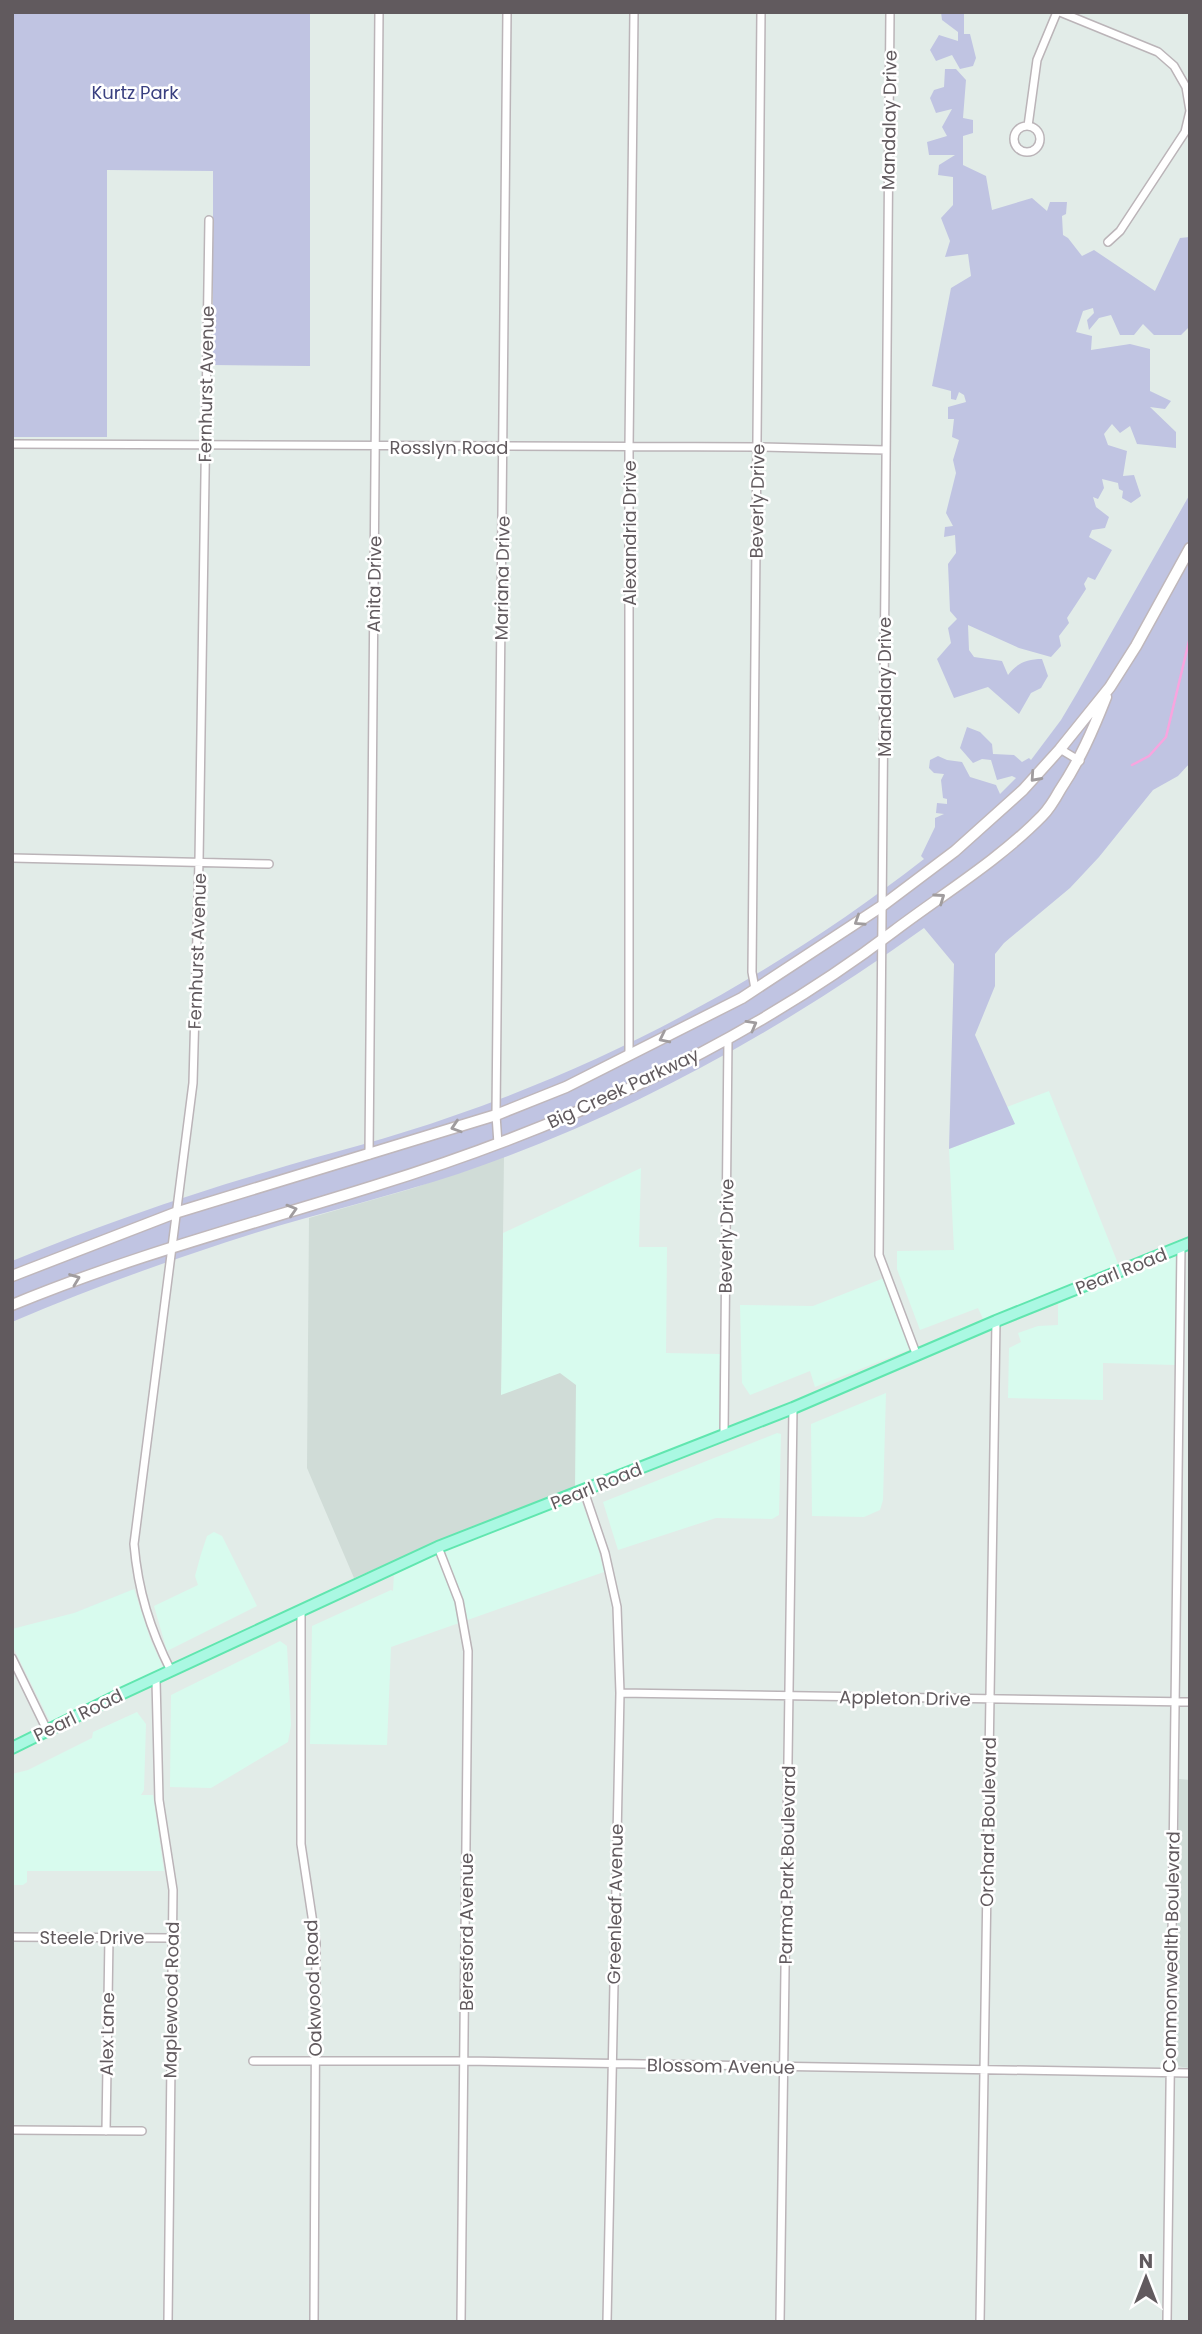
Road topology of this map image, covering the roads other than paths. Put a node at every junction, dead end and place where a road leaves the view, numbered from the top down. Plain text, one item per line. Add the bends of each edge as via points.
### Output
1 (379, 12) edge
2 (507, 12) edge
3 (634, 12) edge
4 (761, 12) edge
5 (890, 12) edge
6 (1058, 12) edge
7 (1186, 77) edge
8 (1190, 100) edge
9 (1028, 126) dead end
10 (209, 220) dead end
11 (1108, 242) dead end
12 (12, 444) edge
13 (205, 444) junction
14 (375, 447) junction
15 (503, 447) junction
16 (629, 447) junction
17 (757, 447) junction
18 (886, 450) junction
19 (1190, 548) edge
20 (1110, 687) junction
21 (1060, 749) junction
22 (1080, 761) junction
23 (12, 858) edge
24 (199, 861) junction
25 (269, 864) dead end
26 (882, 906) junction
27 (881, 941) junction
28 (755, 989) junction
29 (728, 1038) junction
30 (629, 1054) junction
31 (496, 1115) junction
32 (498, 1144) junction
33 (369, 1155) junction
34 (175, 1213) junction
35 (1185, 1245) edge
36 (172, 1247) junction
37 (12, 1276) edge
38 (12, 1305) edge
39 (996, 1321) junction
40 (917, 1356) junction
41 (793, 1408) junction
42 (724, 1434) junction
43 (584, 1491) junction
44 (438, 1547) junction
45 (301, 1613) junction
46 (12, 1658) edge
47 (171, 1671) junction
48 (156, 1680) junction
49 (620, 1693) junction
50 (790, 1696) junction
51 (990, 1699) junction
52 (1175, 1702) junction
53 (1190, 1702) edge
54 (47, 1730) junction
55 (12, 1748) edge
56 (12, 1937) edge
57 (108, 1937) junction
58 (172, 1938) junction
59 (253, 2061) dead end
60 (316, 2062) junction
61 (465, 2062) junction
62 (611, 2064) junction
63 (784, 2067) junction
64 (984, 2070) junction
65 (1169, 2073) junction
66 (1190, 2073) edge
67 (12, 2130) edge
68 (106, 2131) junction
69 (142, 2131) dead end
70 (168, 2322) edge
71 (314, 2322) edge
72 (461, 2322) edge
73 (607, 2322) edge
74 (780, 2322) edge
75 (980, 2322) edge
76 (1167, 2322) edge

1 - 14 street, Anita Drive
2 - 15 street, Mariana Drive
3 - 16 street, Alexandria Drive
4 - 17 street, Beverly Drive
5 - 18 street, Mandalay Drive
6 - 7 street via 1158,52
6 - 9 street via 1037,60
7 - 8 street
8 - 11 street via 1188,122 1179,143 1121,231
10 - 13 street, Fernhurst Avenue
12 - 13 street, Rosslyn Road
13 - 14 street, Rosslyn Road
13 - 24 street, Fernhurst Avenue
14 - 15 street, Rosslyn Road
14 - 33 street, Anita Drive
15 - 16 street, Rosslyn Road
15 - 31 street, Mariana Drive
16 - 17 street, Rosslyn Road
16 - 30 street, Alexandria Drive
17 - 18 street, Rosslyn Road
17 - 28 street, Beverly Drive
18 - 26 street, Mandalay Drive
19 - 20 street, Big Creek Parkway
20 - 21 street, Big Creek Parkway
20 - 22 street, Big Creek Parkway
21 - 22 street
21 -> 26 street, Big Creek Parkway via 965,842
27 -> 22 street, Big Creek Parkway via 970,877 1044,815
23 - 24 street
24 - 25 street
24 - 34 street, Fernhurst Avenue via 193,1083
26 - 27 street, Mandalay Drive
26 -> 28 street, Big Creek Parkway
29 -> 27 street, Big Creek Parkway
27 - 40 street, Mandalay Drive via 879,1255
28 -> 30 street, Big Creek Parkway
29 - 32 street, Big Creek Parkway via 634,1087
29 - 42 street, Beverly Drive
30 - 31 street, Big Creek Parkway via 566,1087
31 - 32 street, Mariana Drive
31 -> 33 street, Big Creek Parkway
36 -> 32 street, Big Creek Parkway
33 - 34 street, Big Creek Parkway
34 - 36 street, Fernhurst Avenue
34 - 37 street, Big Creek Parkway
35 - 39 main road, Pearl Road
35 - 52 street, Commonwealth Boulevard
38 -> 36 street, Big Creek Parkway
36 - 47 street, Fernhurst Avenue via 134,1544 136,1580
39 - 40 main road, Pearl Road
39 - 51 street, Orchard Boulevard
40 - 41 main road, Pearl Road
41 - 42 main road, Pearl Road
41 - 50 street, Parma Park Boulevard
42 - 43 main road, Pearl Road
43 - 44 main road, Pearl Road
43 - 49 street, Greenleaf Avenue via 617,1607
44 - 45 main road, Pearl Road
44 - 61 street, Beresford Avenue via 459,1601 468,1651
45 - 47 main road, Pearl Road
45 - 60 street, Oakwood Road via 301,1844 316,1943
46 - 54 street
47 - 48 main road, Pearl Road
48 - 54 main road, Pearl Road
48 - 58 street, Maplewood Road via 159,1800 173,1891
49 - 50 street, Appleton Drive
49 - 62 street, Greenleaf Avenue
50 - 51 street, Appleton Drive
50 - 63 street, Parma Park Boulevard
51 - 52 street, Appleton Drive
51 - 64 street, Orchard Boulevard
52 - 53 street, Appleton Drive
52 - 65 street, Commonwealth Boulevard
54 - 55 main road, Pearl Road
56 - 57 street, Steele Drive
57 - 58 street, Steele Drive
57 - 68 street, Alex Lane
58 - 70 street, Maplewood Road
59 - 60 street, Blossom Avenue
60 - 61 street, Blossom Avenue
60 - 71 street, Oakwood Road
61 - 62 street, Blossom Avenue
61 - 72 street, Beresford Avenue
62 - 63 street, Blossom Avenue
62 - 73 street, Greenleaf Avenue
63 - 64 street, Blossom Avenue
63 - 74 street, Parma Park Boulevard
64 - 65 street, Blossom Avenue
64 - 75 street, Orchard Boulevard
65 - 66 street, Blossom Avenue
65 - 76 street, Commonwealth Boulevard
67 - 68 street
68 - 69 street

